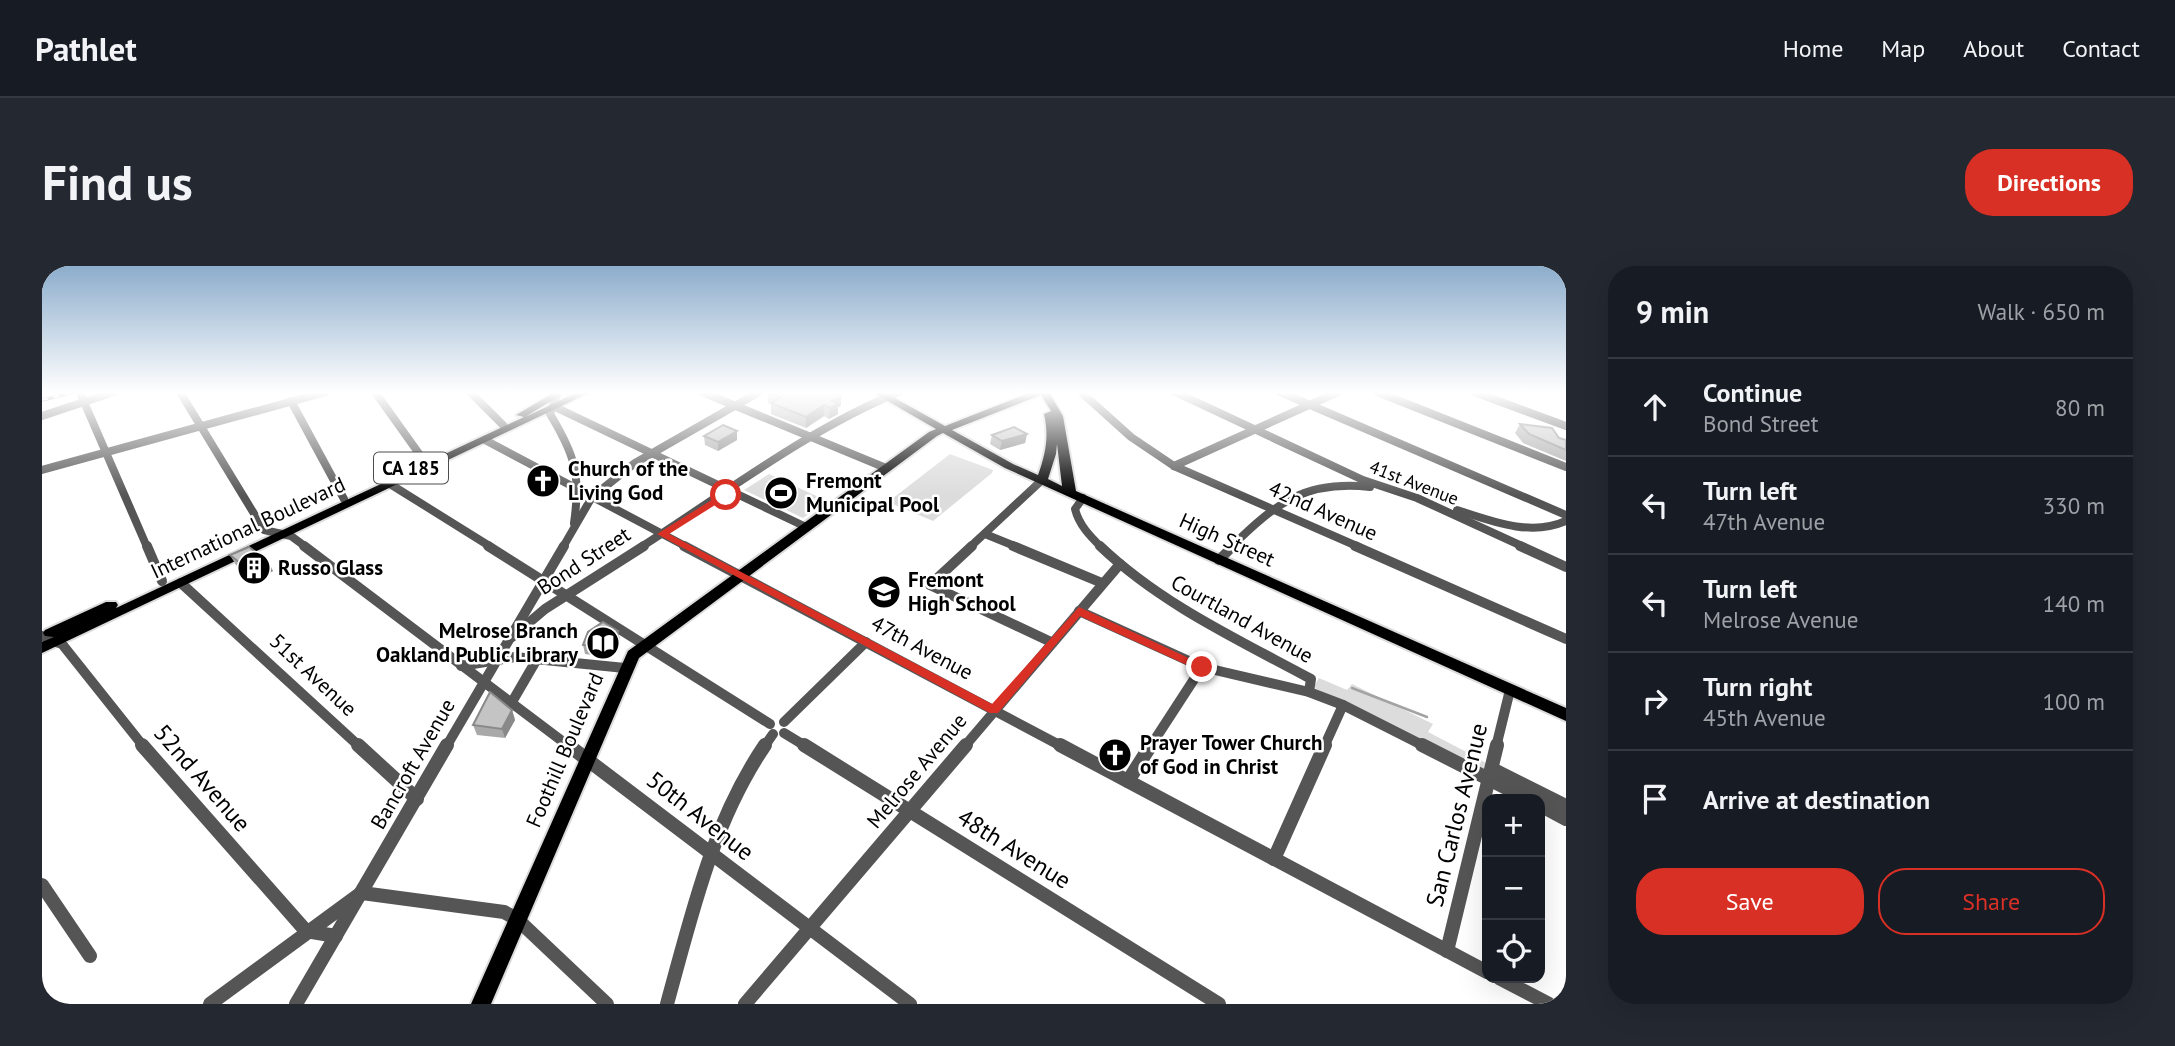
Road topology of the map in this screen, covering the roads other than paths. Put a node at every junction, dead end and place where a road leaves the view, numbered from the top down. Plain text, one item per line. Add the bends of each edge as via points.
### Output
1 (94, 426) edge
2 (192, 426) edge
3 (201, 426) edge
4 (305, 426) edge
5 (400, 426) edge
6 (500, 426) edge
7 (511, 426) edge
8 (562, 426) edge
9 (591, 426) edge
10 (698, 426) edge
11 (786, 426) edge
12 (830, 426) edge
13 (937, 426) edge
14 (949, 426) edge
15 (1052, 426) edge
16 (1062, 426) edge
17 (1119, 426) edge
18 (1249, 426) edge
19 (1260, 426) edge
20 (1360, 426) edge
21 (1464, 426) edge
22 (942, 429) junction
23 (1254, 429) junction
24 (813, 437) junction
25 (485, 440) junction
26 (106, 452) junction
27 (649, 454) junction
28 (1062, 455) junction
29 (425, 462) junction
30 (1174, 466) junction
31 (1566, 467) edge
32 (886, 468) junction
33 (42, 470) edge
34 (1041, 480) junction
35 (1361, 483) junction
36 (390, 484) junction
37 (580, 491) junction
38 (731, 492) junction
39 (1070, 492) junction
40 (592, 497) junction
41 (1083, 498) junction
42 (344, 499) junction
43 (1270, 509) junction
44 (1566, 515) edge
45 (1472, 519) junction
46 (1566, 521) edge
47 (806, 527) junction
48 (573, 529) junction
49 (277, 533) junction
50 (662, 534) junction
51 (985, 534) junction
52 (1219, 559) junction
53 (1120, 564) junction
54 (1566, 567) edge
55 (739, 576) junction
56 (542, 580) junction
57 (162, 581) junction
58 (181, 583) junction
59 (1102, 583) junction
60 (567, 595) junction
61 (1079, 611) junction
62 (510, 639) junction
63 (1566, 639) edge
64 (45, 640) edge
65 (866, 642) junction
66 (1051, 642) junction
67 (645, 645) junction
68 (537, 659) junction
69 (498, 660) junction
70 (461, 666) junction
71 (1202, 667) junction
72 (625, 668) junction
73 (484, 683) junction
74 (1510, 690) junction
75 (1309, 692) junction
76 (512, 702) junction
77 (1343, 705) junction
78 (994, 710) junction
79 (1566, 715) edge
80 (778, 728) junction
81 (587, 757) junction
82 (1491, 774) junction
83 (1128, 781) junction
84 (1521, 794) edge
85 (417, 799) junction
86 (1566, 806) edge
87 (1545, 808) edge
88 (910, 810) junction
89 (1566, 819) edge
90 (709, 853) junction
91 (1274, 859) junction
92 (42, 885) edge
93 (362, 893) junction
94 (517, 919) junction
95 (808, 928) junction
96 (306, 931) junction
97 (336, 936) junction
98 (1447, 951) junction
99 (90, 956) dead end
100 (1482, 969) edge
101 (1509, 983) edge
102 (210, 1004) edge
103 (296, 1004) edge
104 (481, 1004) edge
105 (607, 1004) edge
106 (667, 1004) edge
107 (745, 1004) edge
108 (910, 1004) edge
109 (1219, 1004) edge
110 (1549, 1004) edge

1 - 26 street
2 - 26 street
3 - 49 street, 50th Avenue via 264,530
4 - 42 street
5 - 29 street
6 - 29 main road, International Boulevard / CA 185
7 - 25 main road, International Boulevard / CA 185
8 - 37 street via 577,461
9 - 27 street
10 - 27 street, Bancroft Avenue
11 - 24 street
12 - 24 street, Bond Street
13 - 22 main road, High Street
14 - 22 main road, Foothill Boulevard
15 - 34 main road via 1050,460
16 - 28 main road
17 - 30 street, 42nd Avenue
18 - 23 street, 41st Avenue
19 - 23 street
20 - 44 street
21 - 31 street
22 - 32 main road, Foothill Boulevard
22 - 34 main road, High Street
23 - 30 street
23 - 35 street, 41st Avenue
24 - 32 street
24 - 38 street, Bond Street
25 - 36 main road, International Boulevard / CA 185
25 - 37 street, 47th Avenue
26 - 33 street
26 - 57 street
27 - 38 street
27 - 40 street, Bancroft Avenue
28 - 34 main road via 1054,472
28 - 39 main road
29 - 42 main road, International Boulevard / CA 185
30 - 43 street, 42nd Avenue
32 - 47 main road, Foothill Boulevard
34 - 39 main road, High Street
34 - 51 street
35 - 43 street via 1292,493
35 - 45 street, 41st Avenue
36 - 49 main road, International Boulevard / CA 185
36 - 56 street, 48th Avenue
37 - 40 street, 47th Avenue
37 - 48 street
38 - 47 street
38 - 50 street, Bond Street
39 - 41 main road, High Street
40 - 48 street, Bancroft Avenue
40 - 50 street, 47th Avenue
41 - 52 main road, High Street
41 - 53 street, Courtland Avenue via 1074,509 1080,523
42 - 49 main road, International Boulevard / CA 185
43 - 52 street
43 - 63 street, 42nd Avenue
45 - 46 street via 1533,527
45 - 54 street, 41st Avenue
47 - 55 main road, Foothill Boulevard
48 - 56 street, Bancroft Avenue
49 - 57 main road, International Boulevard / CA 185
49 - 58 main road, International Boulevard / CA 185
49 - 70 street, 50th Avenue via 291,536
50 - 55 street, 47th Avenue
50 - 60 street, Bond Street
51 - 59 street
51 - 66 street via 930,584
52 - 74 main road, High Street
53 - 59 street, Melrose Avenue
53 - 75 street, Courtland Avenue via 1187,615 1311,679
55 - 65 street, 47th Avenue
55 - 67 main road, Foothill Boulevard
56 - 60 street, 48th Avenue
56 - 62 street, Bancroft Avenue
57 - 64 main road, International Boulevard / CA 185
58 - 64 main road, International Boulevard / CA 185
58 - 85 street, 51st Avenue
59 - 61 street, Melrose Avenue
60 - 62 street, Bond Street
60 - 67 street, 48th Avenue
61 - 66 street, Melrose Avenue
61 - 71 street
62 - 69 street, Bancroft Avenue
64 - 96 street, 52nd Avenue via 62,644 122,722
65 - 78 street, 47th Avenue
65 - 80 street
66 - 78 street, Melrose Avenue
67 - 72 main road, Foothill Boulevard
67 - 80 street, 48th Avenue
68 - 69 street
68 - 72 street
68 - 76 street
69 - 70 street
69 - 73 street, Bancroft Avenue
70 - 73 street, 50th Avenue
71 - 75 street
71 - 83 street
72 - 81 main road, Foothill Boulevard
73 - 76 street, 50th Avenue
73 - 85 street, Bancroft Avenue
74 - 79 main road, High Street
74 - 82 street, San Carlos Avenue
75 - 77 street, Courtland Avenue
76 - 81 street, 50th Avenue
77 - 82 street, Courtland Avenue
77 - 91 street
78 - 83 street, 47th Avenue
78 - 88 street, Melrose Avenue
80 - 88 street, 48th Avenue
80 - 90 street via 742,779
81 - 90 street, 50th Avenue
81 - 94 main road, Foothill Boulevard
82 - 84 street, Courtland Avenue
82 - 86 street, Courtland Avenue
82 - 98 street, San Carlos Avenue
83 - 91 street, 47th Avenue
85 - 93 street, Bancroft Avenue
87 - 89 street
88 - 95 street, Melrose Avenue
88 - 109 street, 48th Avenue
90 - 95 street, 50th Avenue
90 - 106 street
91 - 98 street, 47th Avenue
92 - 99 street
93 - 94 street via 504,912
93 - 96 street
93 - 97 street, Bancroft Avenue
94 - 104 main road, Foothill Boulevard
94 - 105 street
95 - 107 street, Melrose Avenue
95 - 108 street, 50th Avenue
96 - 97 street
96 - 102 street
97 - 103 street, Bancroft Avenue
98 - 100 street, 47th Avenue
101 - 110 street

